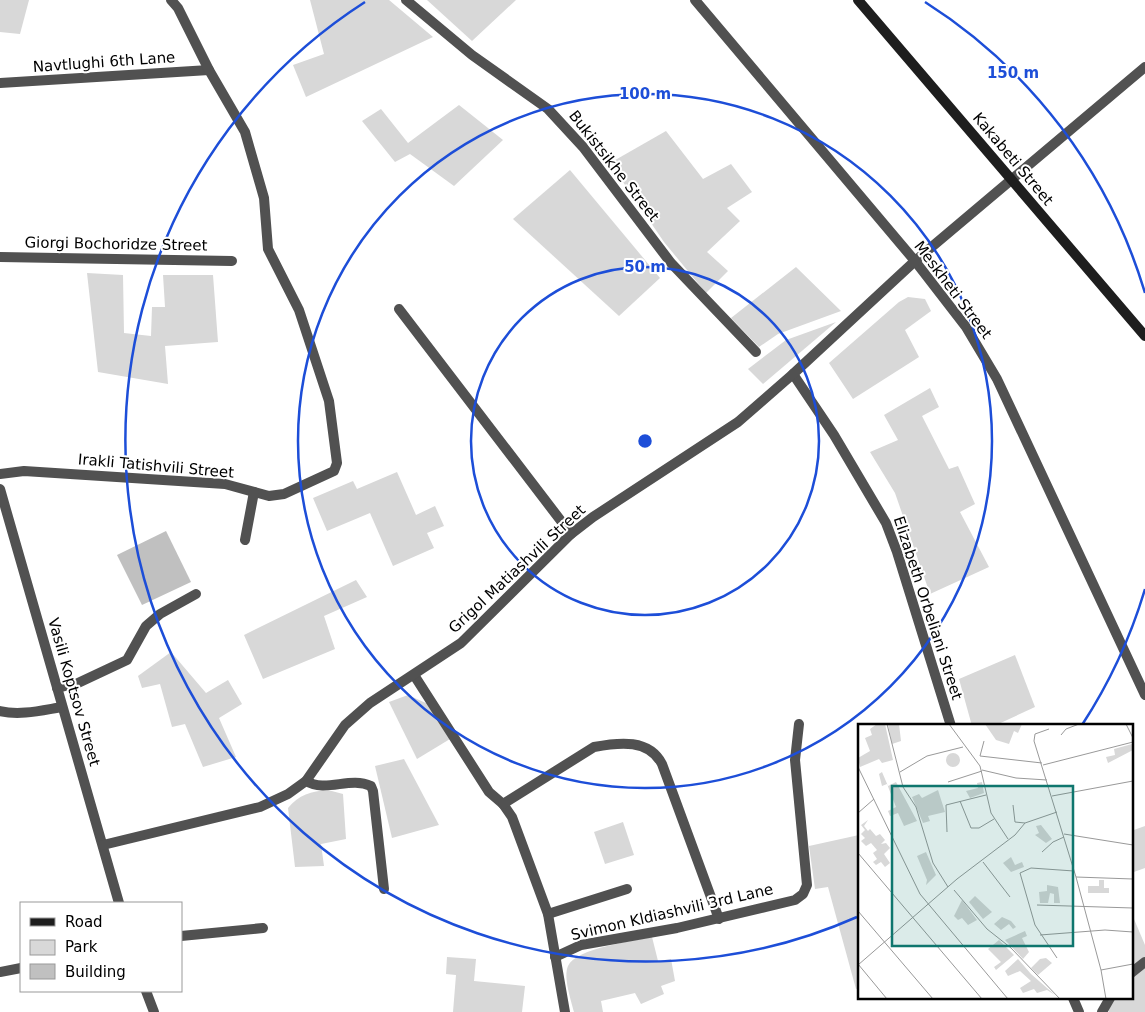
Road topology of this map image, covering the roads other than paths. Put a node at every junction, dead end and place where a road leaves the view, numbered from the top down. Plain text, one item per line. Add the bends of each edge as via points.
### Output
1 (171, 0) edge
2 (406, 0) edge
3 (695, 0) edge
4 (858, 0) edge
5 (1145, 67) edge
6 (209, 70) junction
7 (0, 83) edge
8 (1011, 180) junction
9 (0, 257) edge
10 (232, 261) dead end
11 (915, 261) junction
12 (399, 309) dead end
13 (1145, 336) edge
14 (756, 352) dead end
15 (793, 374) junction
16 (0, 474) edge
17 (0, 489) edge
18 (254, 492) junction
19 (571, 534) junction
20 (245, 540) dead end
21 (196, 594) dead end
22 (414, 674) junction
23 (57, 688) junction
24 (1145, 695) edge
25 (62, 707) junction
26 (0, 711) edge
27 (800, 724) dead end
28 (950, 724) edge
29 (306, 781) junction
30 (503, 804) junction
31 (103, 845) junction
32 (384, 889) dead end
33 (627, 889) dead end
34 (119, 902) edge
35 (548, 914) junction
36 (718, 919) junction
37 (262, 928) dead end
38 (182, 936) edge
39 (555, 956) junction
40 (1145, 962) edge
41 (20, 968) edge
42 (0, 972) edge
43 (1132, 972) edge
44 (146, 992) edge
45 (1074, 1000) edge
46 (1109, 1000) edge
47 (154, 1012) edge
48 (565, 1012) edge
49 (1078, 1012) edge
50 (1102, 1012) edge

1 - 6 street
2 - 14 street, Bukistsikhe Street via 472,55 548,109 583,147 670,263
3 - 11 street, Meskheti Street
4 - 8 street, Kakabeti Street
5 - 8 street, Grigol Matiashvili Street
6 - 7 street, Navtlughi 6th Lane
6 - 18 street, Irakli Tatishvili Street via 245,132 259,176 268,249 299,310 329,401 337,454 334,471 284,494 269,496
8 - 11 street, Grigol Matiashvili Street
8 - 13 street, Kakabeti Street
9 - 10 street, Giorgi Bochoridze Street
11 - 15 street, Grigol Matiashvili Street
11 - 24 street, Meskheti Street via 966,327 997,379
12 - 19 street
15 - 19 street, Grigol Matiashvili Street via 738,422
15 - 28 street, Elizabeth Orbeliani Street via 886,523
16 - 18 street, Irakli Tatishvili Street via 24,471 216,484
17 - 23 street, Vasili Koptsov Street
18 - 20 street
19 - 22 street, Grigol Matiashvili Street via 462,643
21 - 23 street via 160,614 146,626 127,660 78,683
22 - 29 street, Grigol Matiashvili Street via 370,703 345,726
22 - 30 street via 489,792
23 - 25 street, Vasili Koptsov Street
25 - 26 street via 36,712
25 - 31 street, Vasili Koptsov Street
27 - 36 street, Svimon Kldiashvili 3rd Lane via 795,760 807,885 795,900
29 - 31 street, Grigol Matiashvili Street via 260,807
29 - 32 street via 320,786 356,782 371,786
30 - 35 street via 512,817
30 - 36 street via 594,747 611,744 646,747 656,753 662,764
31 - 34 street, Vasili Koptsov Street
33 - 35 street
35 - 39 street
36 - 39 street, Svimon Kldiashvili 3rd Lane via 581,945
37 - 38 street
39 - 48 street
40 - 43 street
41 - 42 street
44 - 47 street
45 - 49 street
46 - 50 street

